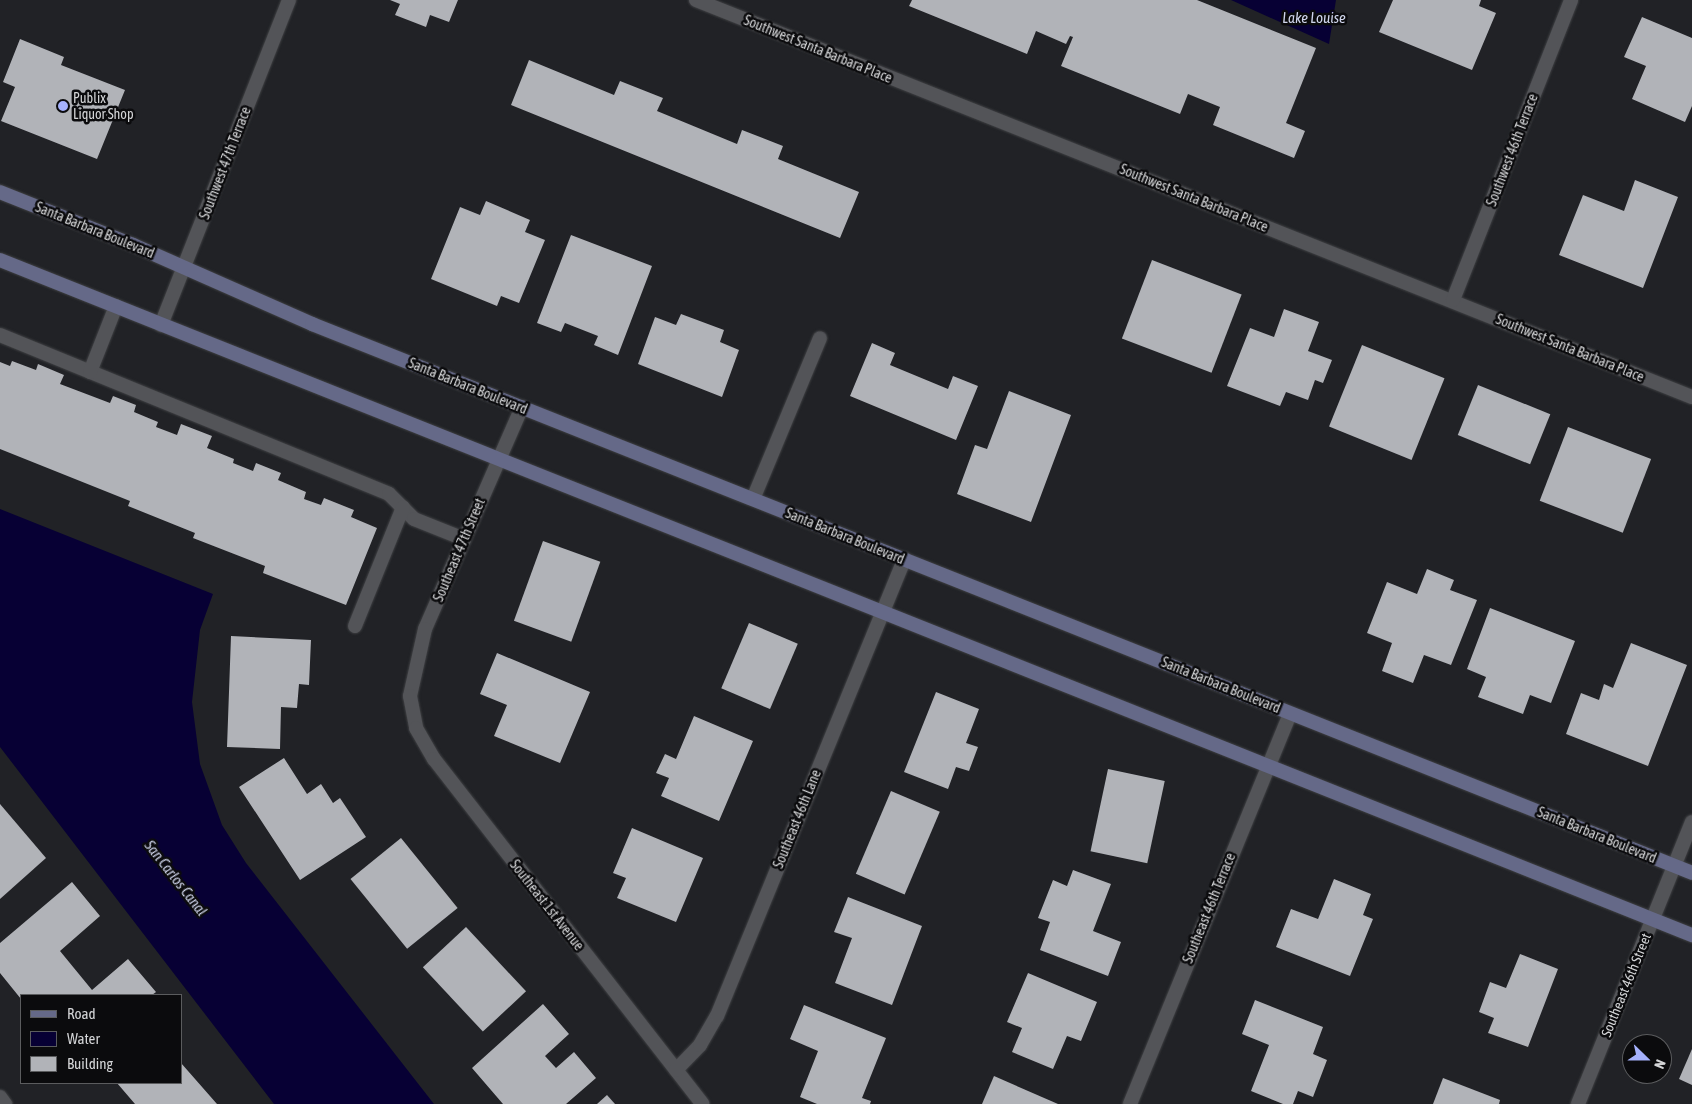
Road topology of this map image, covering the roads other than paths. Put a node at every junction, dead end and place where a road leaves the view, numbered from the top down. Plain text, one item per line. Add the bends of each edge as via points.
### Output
1 (289, 0) edge
2 (1571, 0) edge
3 (703, 1) edge
4 (0, 192) edge
5 (0, 260) edge
6 (184, 267) junction
7 (1453, 300) junction
8 (116, 306) junction
9 (160, 325) junction
10 (0, 335) edge
11 (820, 338) dead end
12 (90, 372) junction
13 (1692, 397) edge
14 (522, 407) junction
15 (498, 459) junction
16 (753, 499) junction
17 (403, 507) junction
18 (464, 539) junction
19 (904, 559) junction
20 (881, 612) junction
21 (355, 626) dead end
22 (410, 696) joint
23 (1290, 713) junction
24 (1267, 766) junction
25 (1692, 822) edge
26 (1674, 866) junction
27 (1692, 873) edge
28 (1652, 919) junction
29 (1692, 935) edge
30 (676, 1070) junction
31 (0, 1097) edge
32 (5, 1104) edge
33 (703, 1104) edge
34 (1130, 1104) edge
35 (1578, 1104) edge

1 - 6 street, Southwest 47th Terrace
2 - 7 street, Southwest 46th Terrace
3 - 7 street, Southwest Santa Barbara Place
4 - 6 main road, Santa Barbara Boulevard
5 - 8 main road
6 - 9 street, Southwest 47th Terrace
6 - 14 main road, Santa Barbara Boulevard via 312,324
7 - 13 street, Southwest Santa Barbara Place
8 - 9 main road
8 - 12 street
9 - 15 main road
10 - 12 street
11 - 16 street
12 - 17 street via 389,494
14 - 15 street, Southeast 47th Street
14 - 16 main road, Santa Barbara Boulevard
15 - 18 street, Southeast 47th Street
15 - 20 main road
16 - 19 main road, Santa Barbara Boulevard
17 - 18 street via 414,519
17 - 21 street
18 - 22 street, Southeast 47th Street via 425,629
19 - 20 street, Southeast 46th Lane
19 - 23 main road, Santa Barbara Boulevard
20 - 24 main road
20 - 30 street, Southeast 46th Lane via 717,1016 700,1045
22 - 30 street, Southeast 1st Avenue via 416,728 434,759
23 - 24 street, Southeast 46th Terrace
23 - 26 main road, Santa Barbara Boulevard
24 - 28 main road
24 - 34 street, Southeast 46th Terrace
25 - 26 street, Southeast 46th Street
26 - 27 main road, Santa Barbara Boulevard
26 - 28 street, Southeast 46th Street
28 - 29 main road
28 - 35 street, Southeast 46th Street
30 - 33 street, Southeast 1st Avenue
31 - 32 street

